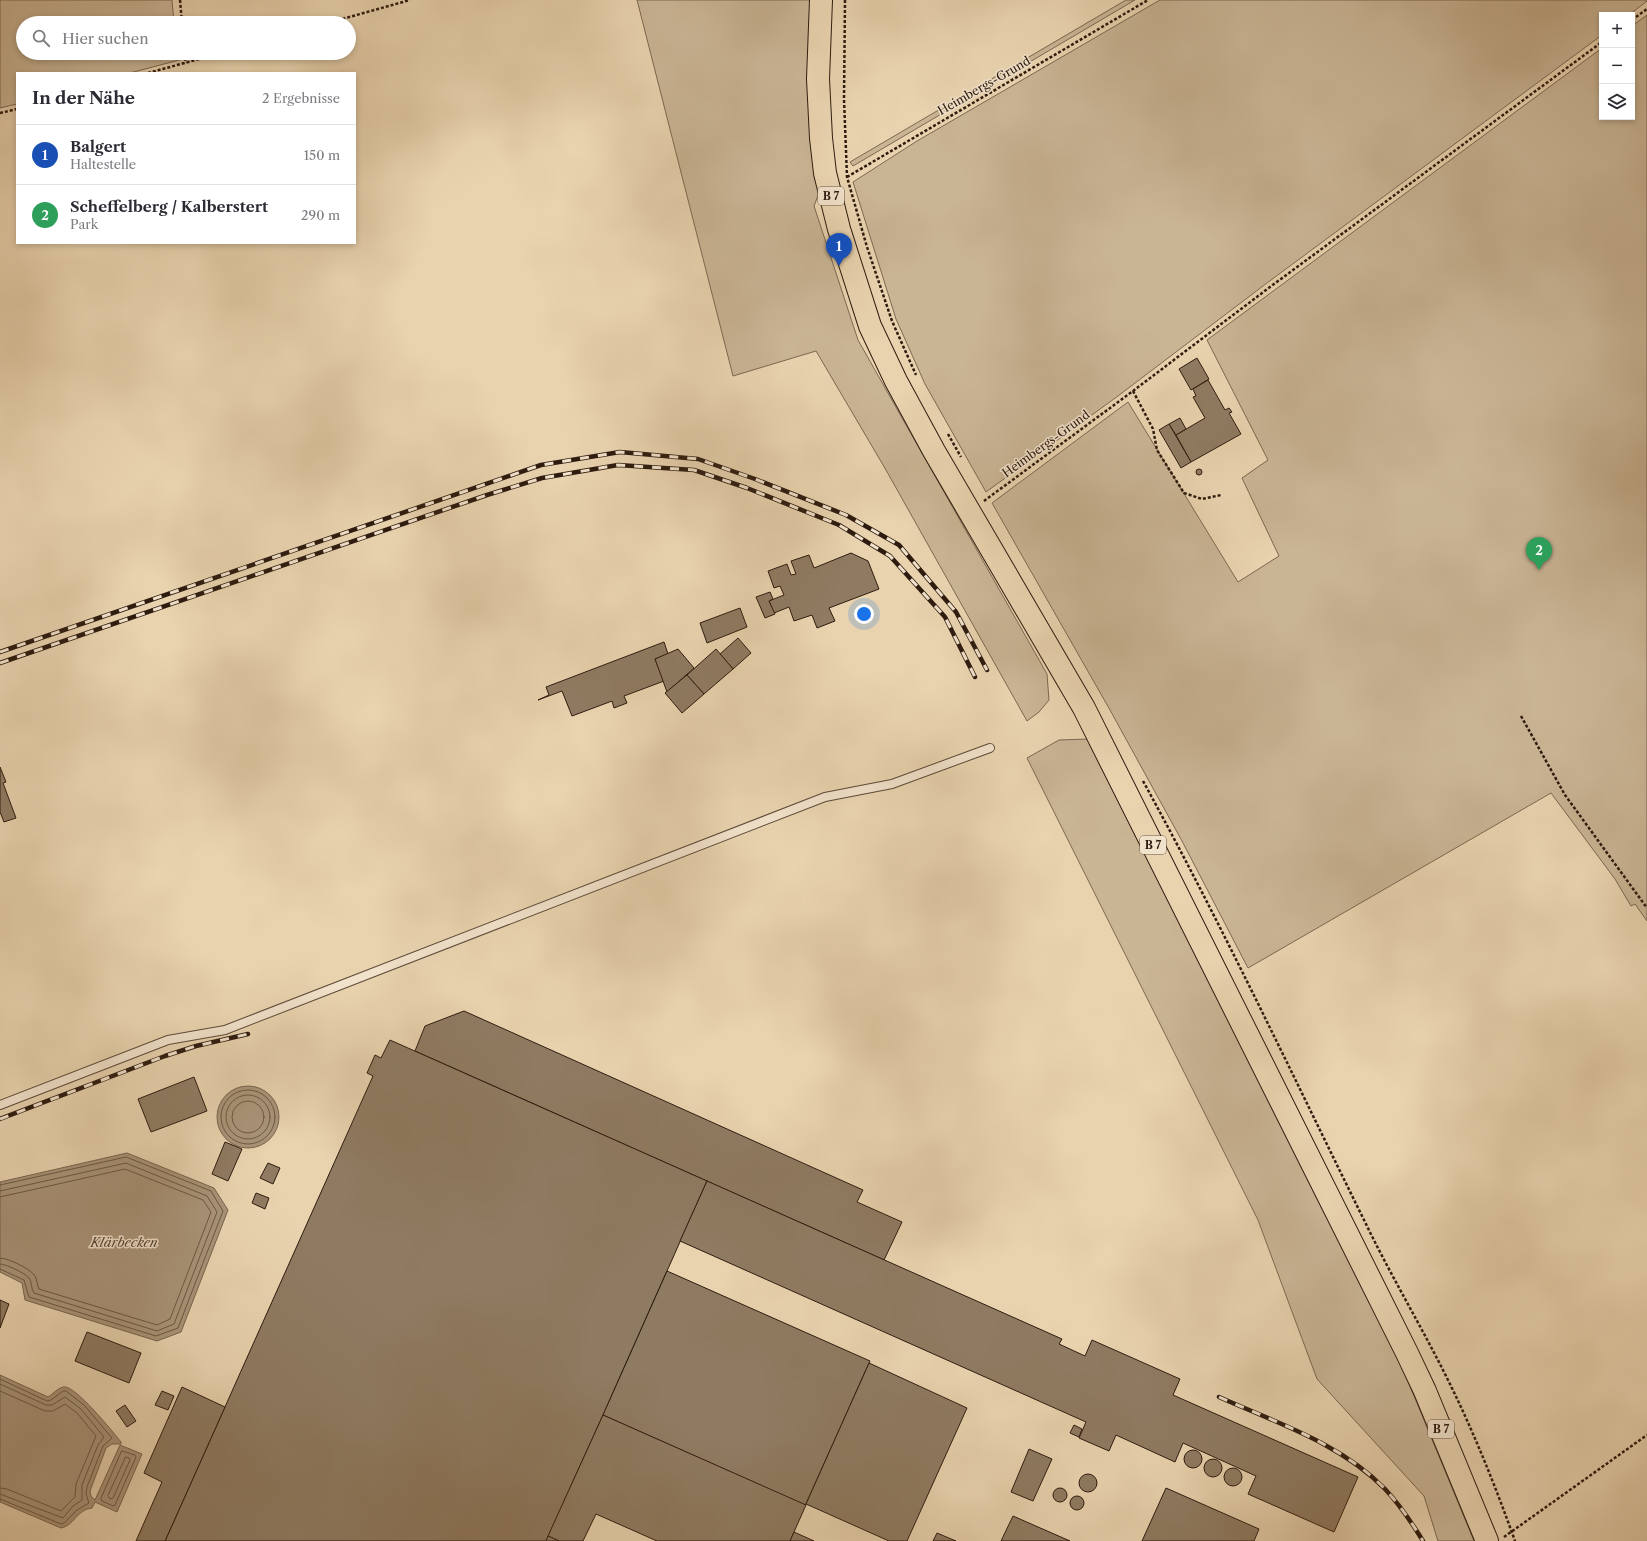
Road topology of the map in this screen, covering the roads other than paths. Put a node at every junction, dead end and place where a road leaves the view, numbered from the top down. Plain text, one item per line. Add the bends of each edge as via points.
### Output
1 (820, 0) edge
2 (990, 748) dead end
3 (0, 1105) edge
4 (1495, 1539) edge

1 - 4 main road, B 7 via 818,79 825,173 838,182 839,229 870,326 934,451 981,506 1410,1360
2 - 3 lane via 892,784 825,797 225,1030 168,1040

